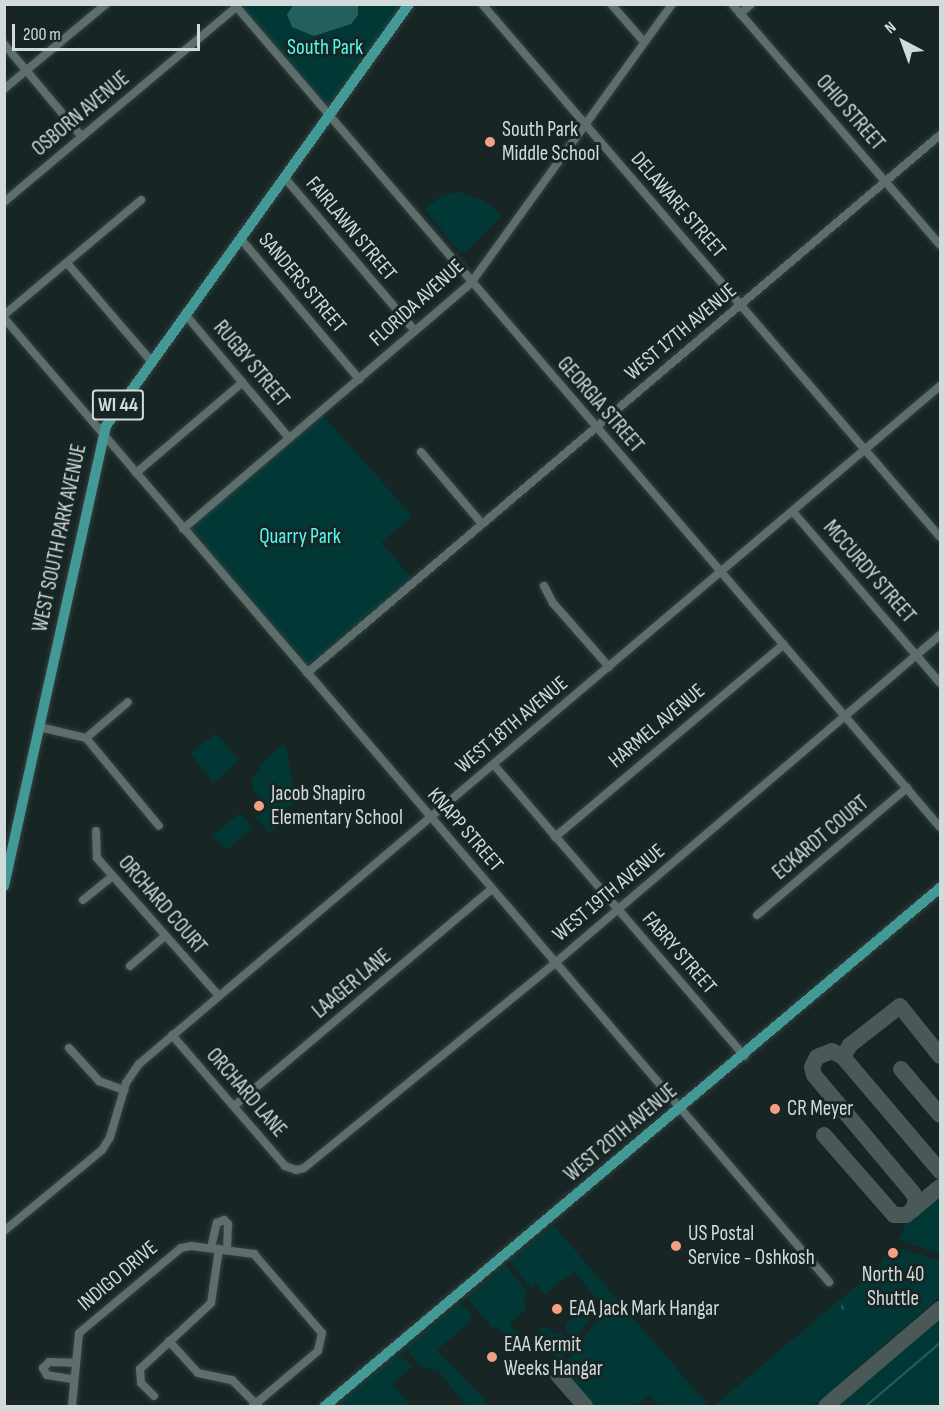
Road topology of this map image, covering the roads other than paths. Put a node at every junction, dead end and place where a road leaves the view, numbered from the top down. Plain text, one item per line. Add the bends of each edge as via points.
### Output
1 (106, 4) edge
2 (409, 4) edge
3 (482, 4) edge
4 (611, 4) edge
5 (672, 4) edge
6 (732, 4) edge
7 (751, 4) edge
8 (235, 6) edge
9 (740, 14) junction
10 (644, 42) junction
11 (4, 44) edge
12 (27, 70) junction
13 (4, 89) edge
14 (328, 117) junction
15 (585, 125) junction
16 (940, 135) edge
17 (82, 137) junction
18 (284, 177) junction
19 (886, 181) junction
20 (141, 201) dead end
21 (4, 202) edge
22 (240, 238) junction
23 (940, 245) edge
24 (67, 263) junction
25 (471, 283) junction
26 (741, 305) junction
27 (185, 314) junction
28 (4, 317) edge
29 (415, 331) junction
30 (151, 361) junction
31 (360, 379) junction
32 (243, 382) junction
33 (940, 389) edge
34 (596, 427) junction
35 (102, 435) junction
36 (289, 438) junction
37 (866, 449) junction
38 (421, 452) dead end
39 (136, 473) junction
40 (793, 512) junction
41 (482, 524) junction
42 (183, 529) junction
43 (940, 537) edge
44 (721, 573) junction
45 (544, 586) dead end
46 (940, 635) edge
47 (784, 644) junction
48 (917, 655) junction
49 (609, 667) junction
50 (307, 673) junction
51 (940, 683) edge
52 (128, 702) dead end
53 (845, 716) junction
54 (39, 727) junction
55 (86, 738) junction
56 (494, 765) junction
57 (907, 788) junction
58 (430, 818) junction
59 (159, 826) dead end
60 (940, 827) edge
61 (96, 831) dead end
62 (555, 837) junction
63 (112, 876) junction
64 (4, 886) edge
65 (940, 888) edge
66 (492, 889) junction
67 (83, 900) dead end
68 (617, 909) junction
69 (758, 915) dead end
70 (165, 936) junction
71 (555, 963) junction
72 (130, 966) dead end
73 (218, 995) junction
74 (171, 1035) junction
75 (69, 1048) dead end
76 (744, 1056) junction
77 (124, 1090) junction
78 (234, 1106) junction
79 (680, 1109) junction
80 (296, 1170) joint
81 (4, 1231) edge
82 (219, 1249) junction
83 (829, 1282) dead end
84 (169, 1341) junction
85 (74, 1363) junction
86 (72, 1379) junction
87 (154, 1396) dead end
88 (255, 1406) edge
89 (72, 1407) edge
90 (326, 1407) edge

1 - 12 street
2 - 14 main road, WEST SOUTH PARK AVENUE / WI 44
3 - 15 street, DELAWARE STREET
4 - 10 street
5 - 10 street, FLORIDA AVENUE
6 - 9 street, OHIO STREET
7 - 9 street
8 - 14 street, GEORGIA STREET
8 - 17 street, OSBORN AVENUE
9 - 19 street, OHIO STREET
10 - 15 street, FLORIDA AVENUE
11 - 12 street
12 - 13 street
12 - 17 street
14 - 18 main road, WEST SOUTH PARK AVENUE / WI 44
14 - 25 street, GEORGIA STREET
15 - 25 street, FLORIDA AVENUE
15 - 26 street, DELAWARE STREET
16 - 19 street, WEST 17TH AVENUE
17 - 21 street, OSBORN AVENUE
18 - 22 main road, WEST SOUTH PARK AVENUE / WI 44
18 - 29 street, FAIRLAWN STREET
19 - 23 street, OHIO STREET
19 - 26 street, WEST 17TH AVENUE
20 - 24 street
22 - 27 main road, WEST SOUTH PARK AVENUE / WI 44
22 - 31 street, SANDERS STREET
24 - 28 street
24 - 30 street
25 - 29 street, FLORIDA AVENUE
25 - 34 street, GEORGIA STREET
26 - 34 street, WEST 17TH AVENUE
26 - 37 street, DELAWARE STREET
27 - 30 main road, WEST SOUTH PARK AVENUE / WI 44
27 - 32 street, RUGBY STREET
28 - 35 street, KNAPP STREET
29 - 31 street, FLORIDA AVENUE
30 - 35 main road, WEST SOUTH PARK AVENUE / WI 44
31 - 36 street, FLORIDA AVENUE
32 - 36 street, RUGBY STREET
32 - 39 street
33 - 37 street, WEST 18TH AVENUE
34 - 41 street, WEST 17TH AVENUE
34 - 44 street, GEORGIA STREET
35 - 39 street, KNAPP STREET
35 - 54 main road, WEST SOUTH PARK AVENUE / WI 44
36 - 42 street, FLORIDA AVENUE
37 - 40 street, WEST 18TH AVENUE
37 - 43 street, DELAWARE STREET
38 - 41 street
39 - 42 street, KNAPP STREET
40 - 44 street, WEST 18TH AVENUE
40 - 48 street, MCCURDY STREET
41 - 50 street, WEST 17TH AVENUE
42 - 50 street, KNAPP STREET
44 - 47 street, GEORGIA STREET
44 - 49 street, WEST 18TH AVENUE
45 - 49 street via 553,603
46 - 48 street, WEST 19TH AVENUE
47 - 53 street, GEORGIA STREET
47 - 62 street, HARMEL AVENUE
48 - 51 street, MCCURDY STREET
48 - 53 street, WEST 19TH AVENUE
49 - 56 street, WEST 18TH AVENUE
50 - 58 street, KNAPP STREET
52 - 55 street
53 - 57 street, GEORGIA STREET
53 - 68 street, WEST 19TH AVENUE
54 - 55 street
54 - 64 main road, WEST SOUTH PARK AVENUE / WI 44
55 - 59 street
56 - 58 street, WEST 18TH AVENUE
56 - 62 street, FABRY STREET
57 - 60 street, GEORGIA STREET
57 - 69 street, ECKARDT COURT
58 - 66 street, KNAPP STREET
58 - 73 street, WEST 18TH AVENUE
61 - 63 street, ORCHARD COURT via 95,853
62 - 68 street, FABRY STREET
63 - 67 street
63 - 70 street, ORCHARD COURT
65 - 76 main road, WEST 20TH AVENUE
66 - 71 street, KNAPP STREET
66 - 78 street, LAAGER LANE
68 - 71 street, WEST 19TH AVENUE
68 - 76 street, FABRY STREET
70 - 72 street
70 - 73 street, ORCHARD COURT
71 - 79 street, KNAPP STREET
71 - 80 street, WEST 19TH AVENUE via 304,1168
73 - 74 street, WEST 18TH AVENUE
74 - 77 street, WEST 18TH AVENUE via 134,1069
74 - 78 street, ORCHARD LANE
75 - 77 street via 99,1081
76 - 79 main road, WEST 20TH AVENUE
77 - 81 street, WEST 18TH AVENUE via 110,1137 102,1150
78 - 80 street, ORCHARD LANE via 285,1166
79 - 83 street, KNAPP STREET
79 - 90 main road, WEST 20TH AVENUE
82 - 84 street via 211,1303
82 - 85 street, INDIGO DRIVE via 181,1248 83,1329 77,1338
82 - 88 street, INDIGO DRIVE via 260,1258 322,1333 318,1351
84 - 87 street via 140,1369 141,1383
84 - 88 street via 198,1373 232,1380
85 - 86 street, INDIGO DRIVE
85 - 86 street via 49,1362 43,1368 47,1375
86 - 89 street, INDIGO DRIVE

